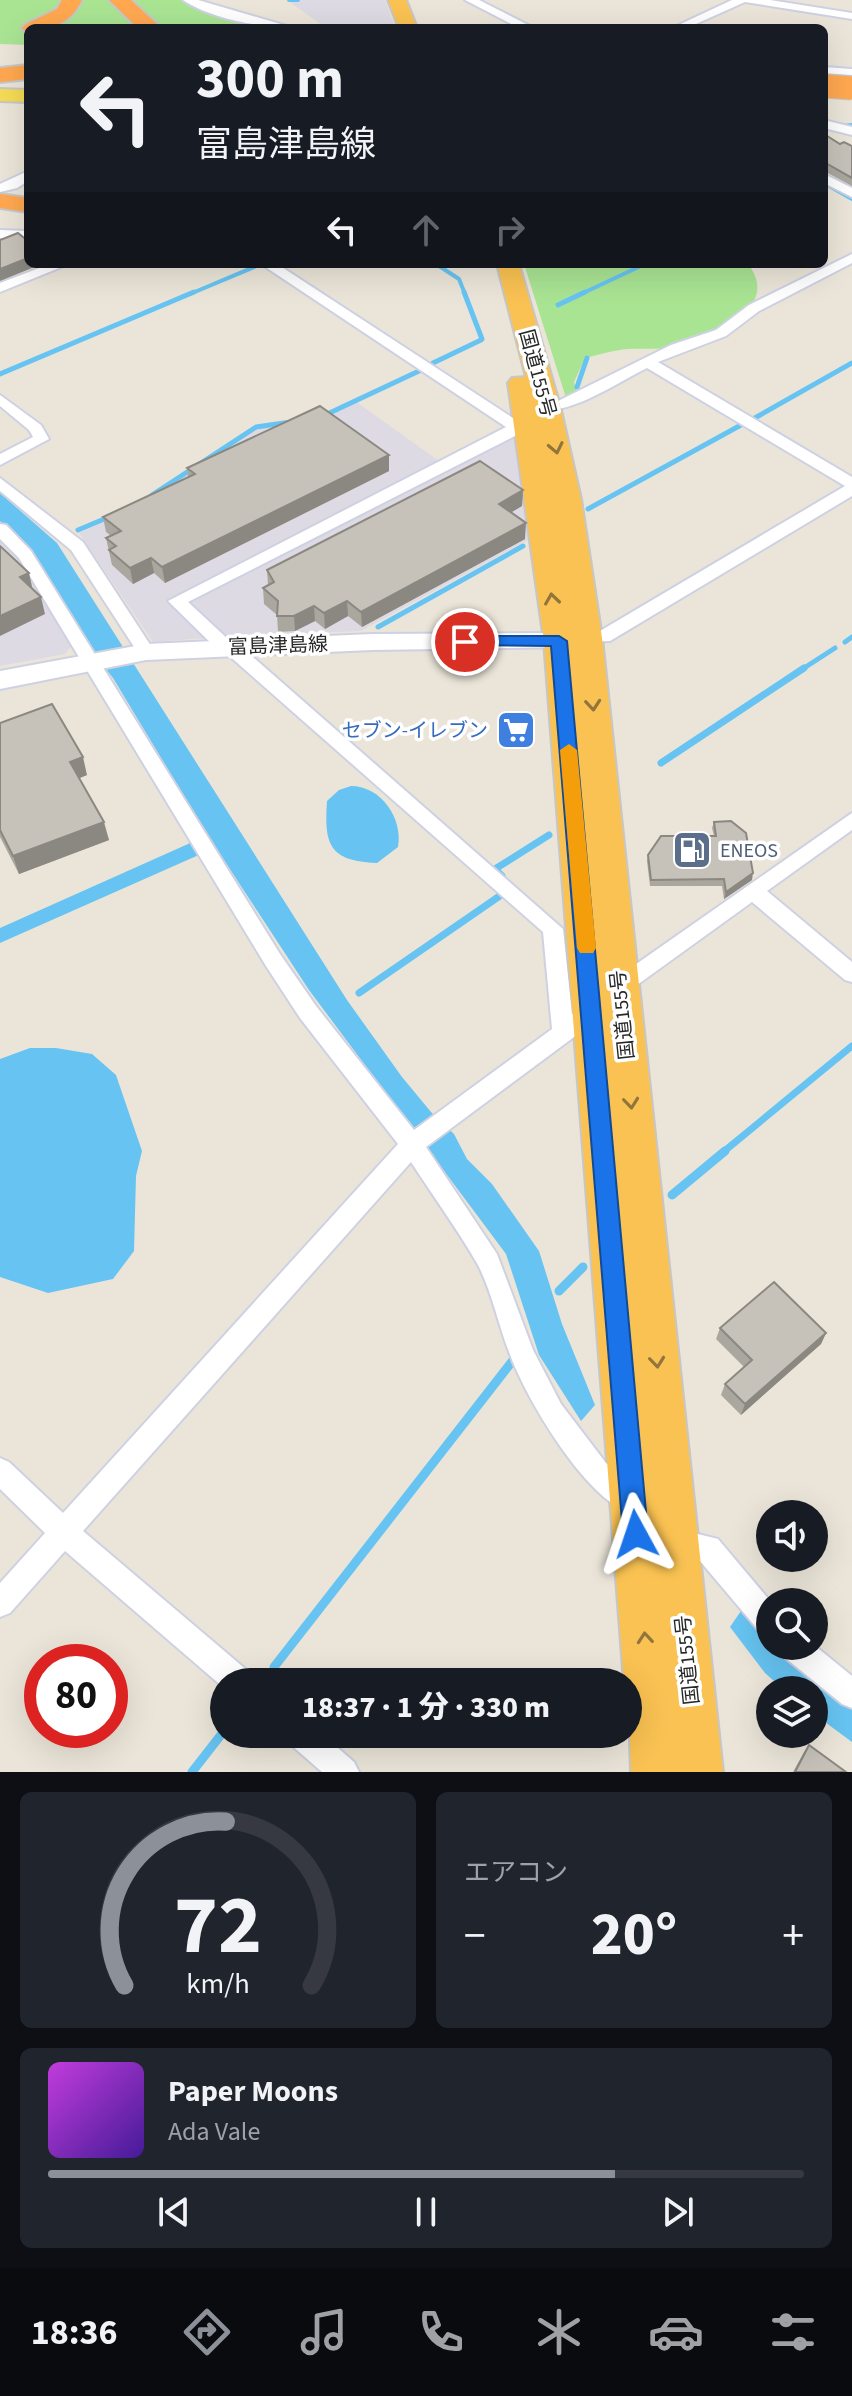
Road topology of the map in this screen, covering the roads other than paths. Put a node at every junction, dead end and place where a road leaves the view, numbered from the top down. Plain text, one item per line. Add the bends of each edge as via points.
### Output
1 (72, 0) edge
2 (119, 0) edge
3 (188, 0) edge
4 (397, 0) edge
5 (417, 0) edge
6 (470, 0) edge
7 (741, 0) edge
8 (749, 0) edge
9 (852, 16) edge
10 (38, 24) edge
11 (146, 24) edge
12 (268, 24) edge
13 (406, 24) edge
14 (426, 24) edge
15 (520, 24) edge
16 (687, 24) edge
17 (0, 58) edge
18 (24, 58) edge
19 (828, 70) edge
20 (24, 72) edge
21 (852, 72) edge
22 (0, 75) edge
23 (0, 95) edge
24 (24, 96) edge
25 (828, 125) edge
26 (852, 131) edge
27 (24, 178) edge
28 (828, 180) edge
29 (0, 188) edge
30 (852, 193) edge
31 (0, 204) edge
32 (24, 207) edge
33 (0, 219) edge
34 (24, 221) edge
35 (0, 234) edge
36 (24, 235) edge
37 (852, 258) edge
38 (52, 268) edge
39 (275, 268) edge
40 (485, 268) edge
41 (509, 268) edge
42 (0, 288) edge
43 (649, 363) junction
44 (0, 399) edge
45 (530, 420) junction
46 (0, 460) edge
47 (0, 483) edge
48 (852, 487) edge
49 (0, 529) edge
50 (573, 640) junction
51 (228, 647) junction
52 (146, 652) junction
53 (89, 662) junction
54 (0, 680) edge
55 (852, 820) edge
56 (754, 892) junction
57 (852, 974) edge
58 (619, 987) junction
59 (593, 1011) junction
60 (563, 1032) junction
61 (412, 1145) junction
62 (0, 1471) edge
63 (633, 1504) junction
64 (64, 1532) junction
65 (674, 1541) junction
66 (0, 1603) edge
67 (756, 1606) edge
68 (810, 1660) edge
69 (223, 1668) edge
70 (852, 1694) edge
71 (316, 1748) edge
72 (344, 1772) edge
73 (656, 1772) edge
74 (698, 1772) edge

1 - 10 highway via 65,13
2 - 11 highway
3 - 12 street
4 - 13 highway
5 - 14 highway
6 - 15 street
7 - 16 street
8 - 9 street
17 - 18 highway
19 - 21 street
20 - 22 highway
23 - 24 main road
25 - 26 street
27 - 29 street
28 - 30 street
31 - 32 highway
33 - 34 highway
35 - 36 street
37 - 43 street via 754,308 721,333
38 - 42 street
39 - 45 street
40 - 45 highway, 国道155号
41 - 45 highway, 国道155号
43 - 45 street
43 - 48 street
44 - 46 street via 36,428 41,439
45 - 50 highway, 国道155号 via 567,499
45 - 51 street via 177,601
47 - 52 street via 77,546
48 - 50 street via 604,637
49 - 53 street via 25,555
50 - 51 main road, 富島津島線
50 -> 58 highway, 国道155号
50 - 59 highway, 国道155号
51 - 52 main road, 富島津島線
51 - 60 street via 553,929
52 - 53 main road, 富島津島線
53 - 54 main road, 富島津島線
53 - 61 street via 308,1012
55 - 56 street
56 - 57 street
56 - 58 street
58 -> 65 highway, 国道155号
59 - 60 street
59 - 63 highway, 国道155号
60 - 61 street
61 - 63 street via 489,1262 522,1355 552,1413 597,1472
61 - 64 street
62 - 64 street
73 -> 63 highway, 国道155号
64 - 66 street
64 - 69 street
65 - 67 street via 708,1549
65 - 74 highway, 国道155号
68 - 70 street
71 - 72 street

